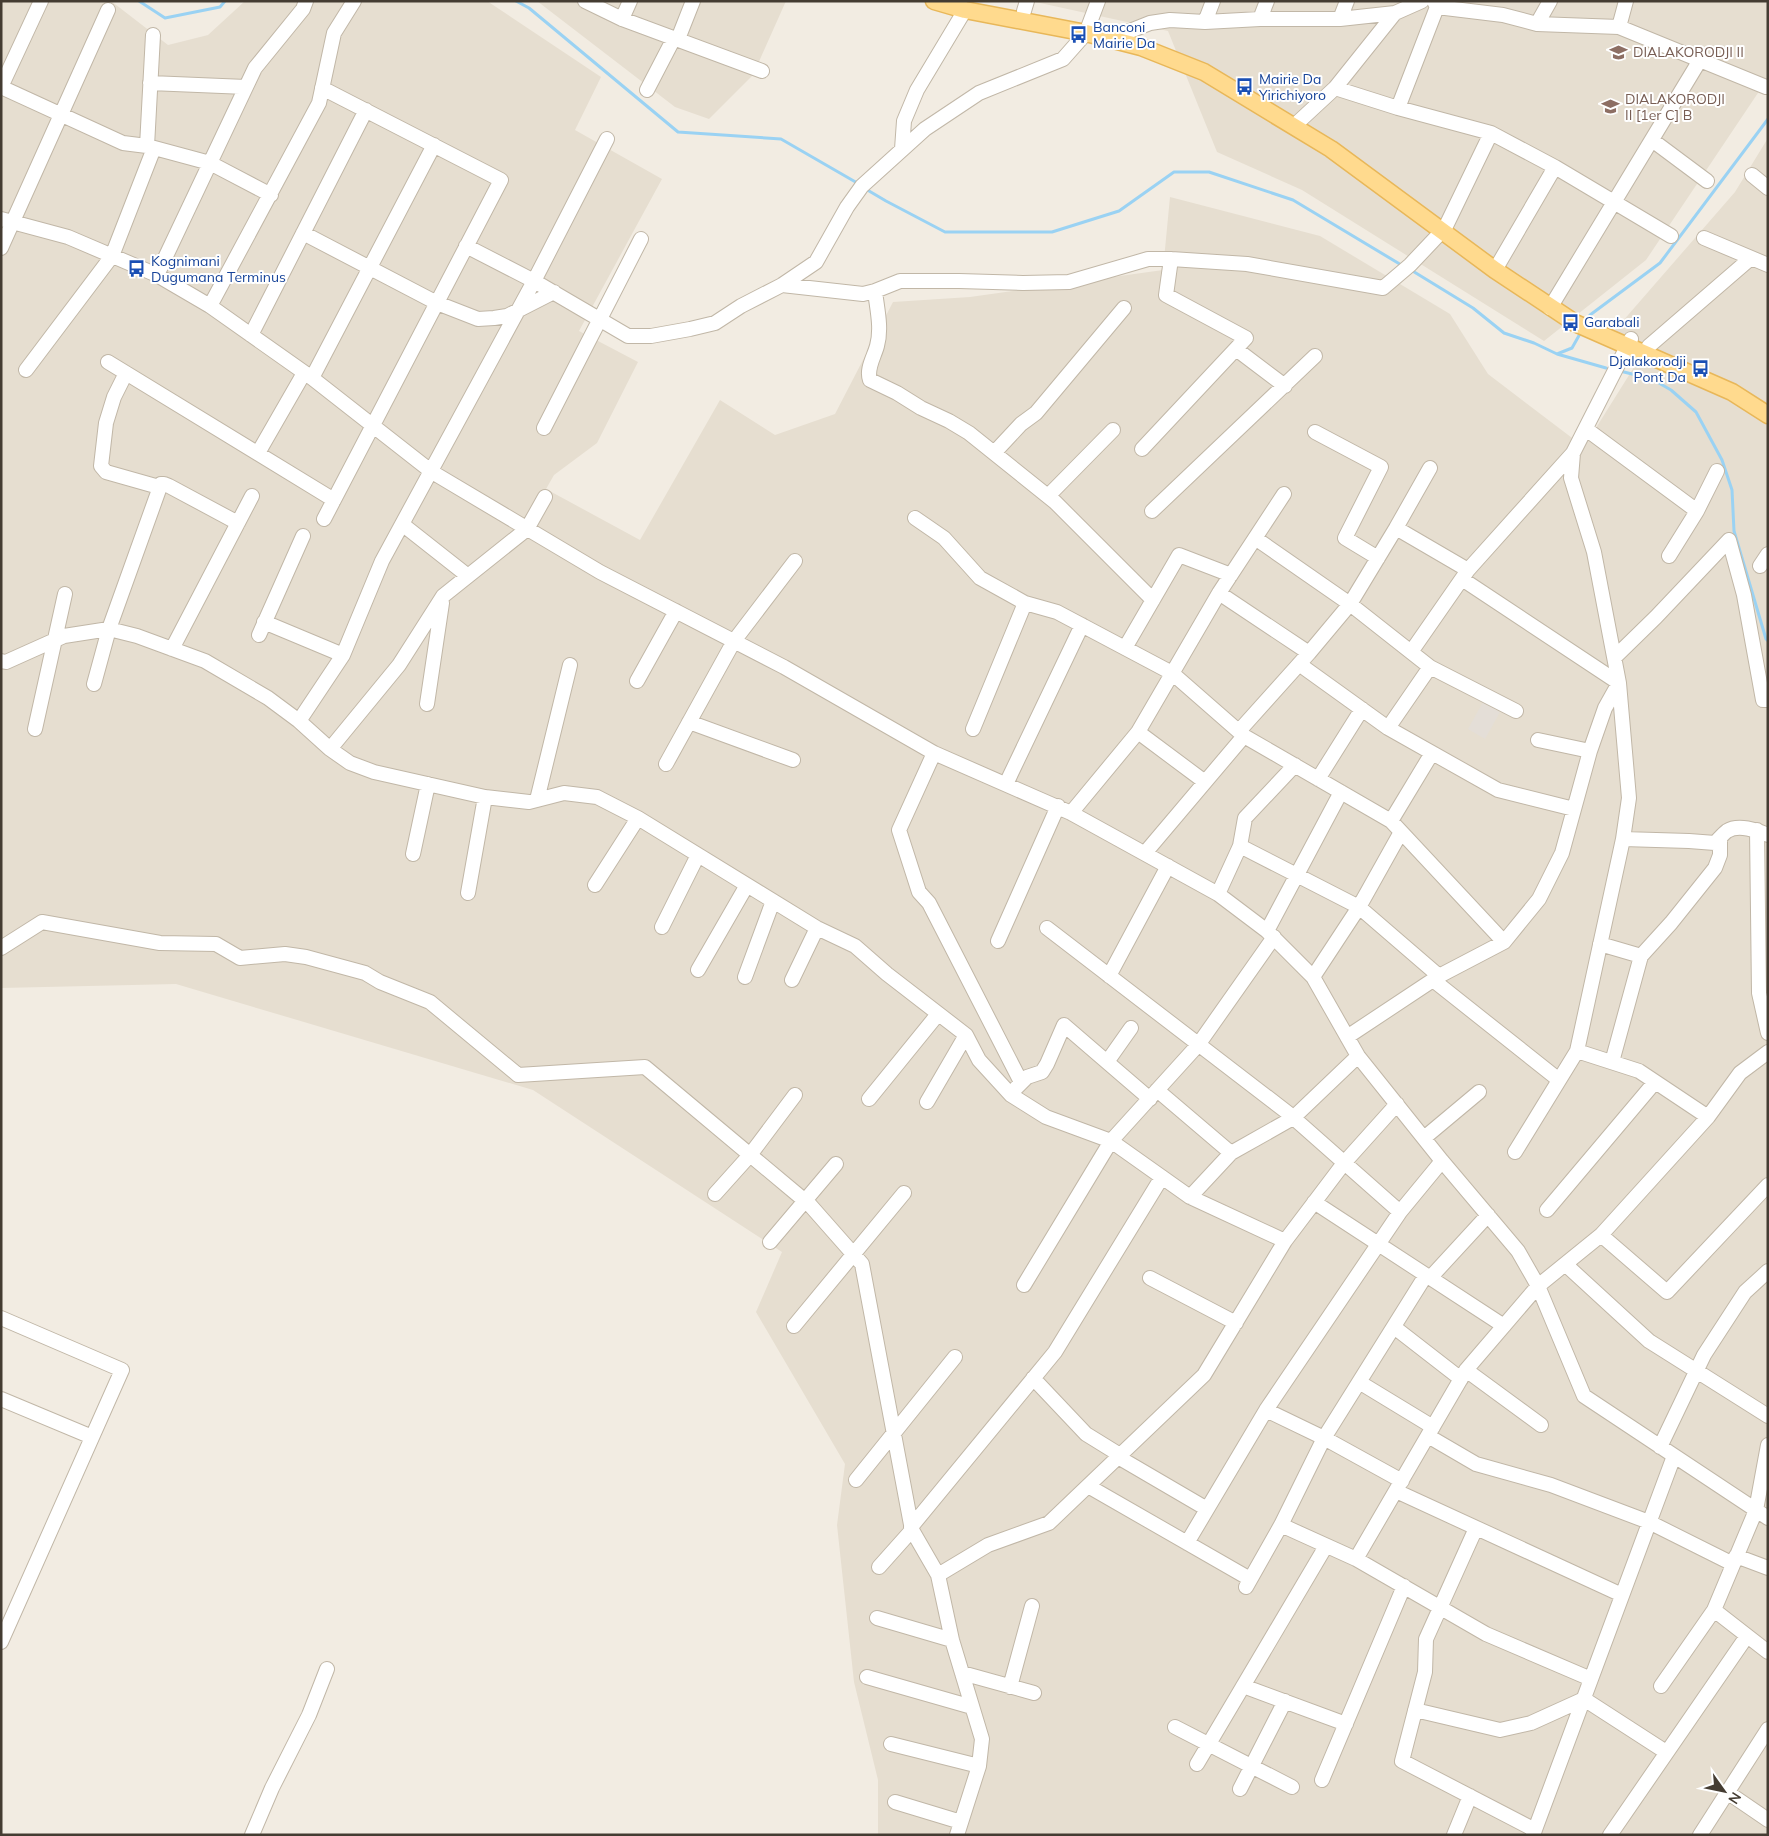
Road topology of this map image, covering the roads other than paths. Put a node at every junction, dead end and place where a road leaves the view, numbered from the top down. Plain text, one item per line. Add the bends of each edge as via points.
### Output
1 (41, 1) edge
2 (306, 1) edge
3 (354, 1) edge
4 (585, 1) edge
5 (630, 1) edge
6 (694, 1) edge
7 (934, 1) edge
8 (1098, 1) edge
9 (1213, 1) edge
10 (1266, 1) edge
11 (1346, 1) edge
12 (1422, 1) edge
13 (1550, 1) edge
14 (1626, 1) edge
15 (1436, 4) edge
16 (970, 6) edge
17 (1025, 6) edge
18 (108, 10) dead end
19 (1395, 13) junction
20 (1260, 18) junction
21 (622, 19) junction
22 (1340, 19) junction
23 (1205, 22) junction
24 (1537, 24) junction
25 (1619, 27) junction
26 (1088, 29) junction
27 (1127, 33) junction
28 (153, 34) dead end
29 (676, 39) junction
30 (1110, 39) junction
31 (1700, 60) junction
32 (762, 71) dead end
33 (150, 83) junction
34 (1766, 86) dead end
35 (1, 87) edge
36 (246, 87) junction
37 (322, 88) junction
38 (1335, 88) junction
39 (647, 90) dead end
40 (1398, 108) junction
41 (366, 110) junction
42 (61, 115) junction
43 (1297, 124) junction
44 (1492, 134) junction
45 (607, 139) dead end
46 (1652, 140) junction
47 (434, 145) junction
48 (151, 147) junction
49 (902, 149) junction
50 (210, 164) junction
51 (1555, 167) junction
52 (1752, 175) dead end
53 (1707, 181) dead end
54 (1768, 188) edge
55 (271, 195) junction
56 (1614, 202) junction
57 (7, 220) edge
58 (1444, 229) junction
59 (303, 233) junction
60 (1671, 236) dead end
61 (1704, 238) dead end
62 (641, 239) dead end
63 (466, 246) junction
64 (1, 248) edge
65 (112, 256) junction
66 (1751, 258) junction
67 (1171, 259) junction
68 (1768, 265) edge
69 (370, 268) junction
70 (1496, 268) junction
71 (157, 275) junction
72 (534, 281) junction
73 (782, 285) junction
74 (875, 291) junction
75 (554, 292) junction
76 (436, 303) junction
77 (1552, 305) junction
78 (210, 306) junction
79 (1124, 308) dead end
80 (517, 312) junction
81 (600, 319) junction
82 (251, 335) junction
83 (1629, 343) junction
84 (1236, 349) junction
85 (1647, 350) junction
86 (1315, 356) dead end
87 (108, 362) dead end
88 (26, 370) dead end
89 (126, 373) junction
90 (308, 376) junction
91 (1285, 386) junction
92 (1768, 404) edge
93 (1768, 415) edge
94 (373, 426) junction
95 (544, 428) dead end
96 (1586, 429) junction
97 (1113, 430) dead end
98 (1315, 432) dead end
99 (1142, 449) dead end
100 (258, 453) junction
101 (994, 453) junction
102 (1574, 453) junction
103 (1430, 468) dead end
104 (1717, 471) dead end
105 (432, 472) junction
106 (159, 487) junction
107 (1284, 494) dead end
108 (252, 496) dead end
109 (1048, 496) junction
110 (545, 497) dead end
111 (334, 500) junction
112 (1152, 511) dead end
113 (1697, 511) junction
114 (915, 518) dead end
115 (324, 519) dead end
116 (238, 523) junction
117 (402, 524) junction
118 (1396, 528) junction
119 (527, 529) junction
120 (302, 536) dead end
121 (1256, 538) junction
122 (1669, 556) dead end
123 (1378, 558) junction
124 (795, 561) dead end
125 (1465, 574) junction
126 (1231, 575) junction
127 (468, 576) junction
128 (1219, 593) junction
129 (64, 594) dead end
130 (443, 596) junction
131 (1153, 600) junction
132 (1025, 603) junction
133 (1350, 604) junction
134 (676, 611) junction
135 (1082, 625) junction
136 (109, 629) junction
137 (54, 641) junction
138 (734, 641) junction
139 (1125, 648) junction
140 (172, 649) junction
141 (1411, 652) junction
142 (1309, 653) junction
143 (343, 654) junction
144 (1615, 657) junction
145 (1, 661) edge
146 (1299, 664) junction
147 (570, 665) dead end
148 (1430, 667) junction
149 (1172, 673) junction
150 (637, 682) dead end
151 (1619, 683) junction
152 (94, 684) dead end
153 (1768, 700) edge
154 (427, 704) dead end
155 (1362, 709) junction
156 (1516, 711) dead end
157 (299, 721) junction
158 (689, 722) junction
159 (1388, 728) junction
160 (973, 729) dead end
161 (35, 730) dead end
162 (1138, 732) junction
163 (1241, 734) junction
164 (1538, 740) dead end
165 (330, 749) junction
166 (1590, 751) junction
167 (934, 753) junction
168 (1432, 753) junction
169 (793, 760) dead end
170 (666, 764) dead end
171 (1295, 765) junction
172 (1318, 779) junction
173 (1205, 782) junction
174 (428, 784) junction
175 (1006, 784) junction
176 (1341, 792) junction
177 (485, 797) junction
178 (537, 800) junction
179 (1058, 806) junction
180 (1574, 809) junction
181 (1071, 813) junction
182 (638, 818) junction
183 (1391, 821) junction
184 (1401, 832) junction
185 (1762, 833) edge
186 (1623, 839) junction
187 (1720, 839) junction
188 (1240, 846) junction
189 (1145, 853) junction
190 (413, 854) dead end
191 (698, 855) junction
192 (1168, 866) junction
193 (1297, 875) junction
194 (596, 885) dead end
195 (747, 885) junction
196 (468, 893) dead end
197 (1218, 894) junction
198 (773, 901) junction
199 (1359, 907) junction
200 (662, 927) dead end
201 (817, 928) junction
202 (1047, 928) dead end
203 (1270, 934) junction
204 (998, 941) dead end
205 (1504, 942) junction
206 (1600, 944) junction
207 (1, 948) edge
208 (1640, 956) junction
209 (698, 970) dead end
210 (1109, 976) junction
211 (745, 977) dead end
212 (1313, 977) junction
213 (1436, 978) junction
214 (792, 980) dead end
215 (938, 1014) junction
216 (1131, 1028) dead end
217 (1768, 1033) edge
218 (966, 1035) junction
219 (1347, 1037) junction
220 (1198, 1045) junction
221 (1577, 1051) junction
222 (1768, 1052) edge
223 (1358, 1056) junction
224 (1107, 1062) junction
225 (1612, 1062) junction
226 (1559, 1080) junction
227 (1021, 1082) junction
228 (1655, 1082) junction
229 (1479, 1092) dead end
230 (795, 1095) dead end
231 (1011, 1095) junction
232 (1153, 1095) junction
233 (869, 1099) dead end
234 (927, 1102) dead end
235 (1396, 1104) junction
236 (1708, 1117) junction
237 (1292, 1118) junction
238 (1424, 1138) junction
239 (1111, 1141) junction
240 (1515, 1152) dead end
241 (1231, 1153) junction
242 (750, 1155) junction
243 (1442, 1161) junction
244 (1344, 1163) junction
245 (836, 1164) dead end
246 (1162, 1177) junction
247 (1768, 1185) edge
248 (904, 1193) dead end
249 (715, 1194) dead end
250 (1190, 1197) junction
251 (805, 1201) junction
252 (1314, 1202) junction
253 (1547, 1210) dead end
254 (1400, 1212) junction
255 (1488, 1215) junction
256 (1601, 1235) junction
257 (1285, 1241) junction
258 (770, 1242) dead end
259 (1378, 1244) junction
260 (853, 1254) junction
261 (1565, 1264) junction
262 (1768, 1271) edge
263 (1428, 1276) junction
264 (1150, 1278) dead end
265 (1024, 1285) dead end
266 (1538, 1286) junction
267 (1, 1318) edge
268 (1236, 1323) junction
269 (794, 1326) dead end
270 (1504, 1326) junction
271 (1394, 1327) junction
272 (955, 1357) dead end
273 (1696, 1371) junction
274 (1464, 1375) junction
275 (1033, 1378) junction
276 (1359, 1382) junction
277 (1, 1399) edge
278 (1266, 1410) junction
279 (1768, 1416) edge
280 (1541, 1425) dead end
281 (1431, 1431) junction
282 (894, 1433) junction
283 (92, 1437) junction
284 (1324, 1438) junction
285 (1768, 1445) edge
286 (1660, 1447) junction
287 (1119, 1456) junction
288 (1674, 1456) junction
289 (856, 1480) dead end
290 (1088, 1486) junction
291 (1399, 1486) junction
292 (1207, 1509) junction
293 (1756, 1510) junction
294 (1768, 1518) edge
295 (1649, 1522) junction
296 (1281, 1525) junction
297 (912, 1528) junction
298 (1476, 1528) junction
299 (1188, 1543) junction
300 (1326, 1546) junction
301 (1356, 1559) junction
302 (1735, 1560) junction
303 (879, 1567) dead end
304 (1768, 1568) edge
305 (938, 1575) junction
306 (1404, 1586) junction
307 (1622, 1595) junction
308 (1032, 1606) dead end
309 (1440, 1607) junction
310 (1714, 1610) junction
311 (877, 1618) dead end
312 (1747, 1636) junction
313 (952, 1640) junction
314 (1, 1642) edge
315 (1768, 1652) edge
316 (327, 1669) dead end
317 (962, 1673) junction
318 (867, 1678) dead end
319 (1591, 1679) junction
320 (1243, 1686) junction
321 (1661, 1686) dead end
322 (1010, 1687) junction
323 (1034, 1693) dead end
324 (1584, 1699) junction
325 (1284, 1701) junction
326 (972, 1707) junction
327 (1415, 1710) junction
328 (1346, 1724) junction
329 (1175, 1727) dead end
330 (1768, 1729) edge
331 (891, 1744) dead end
332 (1208, 1744) junction
333 (1666, 1752) junction
334 (1197, 1764) dead end
335 (980, 1766) junction
336 (1252, 1766) junction
337 (1322, 1780) dead end
338 (1292, 1787) dead end
339 (1240, 1789) dead end
340 (1727, 1792) junction
341 (1470, 1796) junction
342 (896, 1802) dead end
343 (1768, 1820) edge
344 (959, 1828) edge
345 (1534, 1832) edge
346 (252, 1835) edge
347 (1454, 1835) edge
348 (1610, 1835) edge
349 (1700, 1835) edge

1 - 35 street
2 - 36 street via 255,68
3 - 37 street via 334,34
4 - 21 street
5 - 21 street
6 - 29 street
7 - 16 main road
8 - 26 street
9 - 23 street
10 - 20 street
11 - 22 street
12 - 19 street
13 - 24 street
14 - 25 street
15 - 24 street
15 - 40 street
16 - 17 main road
16 - 26 main road
16 - 49 street via 917,90 904,120
17 - 26 main road
18 - 42 street
19 - 22 street
19 - 38 street
20 - 22 street
20 - 23 street
21 - 29 street
23 - 27 street via 1160,21
24 - 25 street
25 - 31 street
26 - 27 main road
26 - 30 main road
26 - 49 street via 1063,59 979,93 925,129
27 - 30 street
27 - 43 main road via 1210,67
28 - 33 street
29 - 32 street
29 - 39 street
30 - 43 main road via 1141,47 1204,72
31 - 34 street
31 - 46 street
33 - 36 street
33 - 48 street
35 - 42 street
36 - 50 street
37 - 41 street
37 - 55 street via 319,103
38 - 40 street
38 - 43 street
40 - 44 street
41 - 47 street
41 - 59 street
42 - 48 street via 123,143
42 - 57 street
43 - 58 main road
44 - 51 street
44 - 58 street
45 - 72 street
46 - 53 street
46 - 56 street
47 - 63 street via 501,180
47 - 69 street
48 - 50 street
48 - 65 street
49 - 73 street via 862,186 816,262
50 - 55 street
50 - 71 street
51 - 56 street
51 - 70 street
52 - 54 street
55 - 78 street
56 - 60 street
56 - 77 street
57 - 64 street
57 - 65 street via 68,237
58 - 67 street via 1383,288 1246,264
58 - 70 main road
59 - 69 street
59 - 82 street
61 - 66 street
62 - 81 street
63 - 72 street
63 - 76 street
65 - 71 street
65 - 88 street
66 - 68 street
66 - 85 street
67 - 74 street via 1148,259 1069,282 900,281
67 - 84 street via 1166,295 1246,338
69 - 76 street
69 - 90 street
70 - 77 main road
71 - 78 street
72 - 75 street
72 - 80 street
73 - 74 street via 863,294
73 - 81 street via 714,323 690,329 651,336 628,336
74 - 101 street via 879,330 868,374 870,380 956,425
75 - 80 street
75 - 81 street
76 - 80 street via 478,318
76 - 94 street
77 - 83 main road via 1576,321
78 - 82 street
79 - 101 street via 1036,413
80 - 105 street
81 - 95 street
82 - 90 street
83 - 85 main road
83 - 96 street
84 - 91 street
84 - 99 street
85 - 92 main road via 1736,384
85 - 93 main road via 1732,392
86 - 91 street
87 - 89 street
89 - 100 street
89 - 106 street via 106,423 101,466 106,472
90 - 94 street
90 - 100 street
91 - 112 street
94 - 105 street
94 - 111 street
96 - 102 street
96 - 113 street
97 - 109 street
98 - 123 street via 1381,467 1345,538
100 - 111 street
101 - 109 street
102 - 125 street
102 - 144 street via 1570,478 1594,552
103 - 118 street
104 - 113 street
105 - 117 street
105 - 119 street
106 - 116 street via 164,484
106 - 136 street
107 - 121 street
108 - 116 street
109 - 131 street
110 - 119 street
111 - 115 street
113 - 122 street
114 - 132 street via 944,538 980,578
116 - 140 street
117 - 127 street
117 - 143 street via 382,561
118 - 123 street
118 - 125 street
119 - 127 street
119 - 134 street
120 - 143 street via 262,628
121 - 126 street
121 - 133 street
123 - 133 street
124 - 138 street
125 - 141 street
125 - 151 street
126 - 128 street
126 - 131 street via 1179,555
127 - 130 street
128 - 142 street
128 - 149 street
129 - 137 street
130 - 154 street
130 - 165 street via 399,665
131 - 139 street
132 - 135 street via 1057,612
132 - 160 street
133 - 141 street
133 - 142 street
134 - 138 street
134 - 150 street
135 - 139 street
135 - 175 street
136 - 137 street via 64,636
136 - 140 street
136 - 152 street
137 - 145 street via 6,662
137 - 161 street
138 - 158 street
138 - 167 street
139 - 149 street
140 - 157 street via 204,661 268,698
141 - 148 street
142 - 146 street
143 - 157 street
144 - 151 street
144 - 153 street via 1729,540 1744,594 1763,700
146 - 155 street
146 - 163 street
147 - 178 street
148 - 156 street
148 - 159 street
149 - 162 street
149 - 163 street
151 - 166 street via 1605,708
151 - 186 street via 1630,798
155 - 159 street
155 - 172 street
157 - 165 street
158 - 169 street
158 - 170 street
159 - 168 street
162 - 173 street
162 - 181 street
163 - 171 street
163 - 173 street
164 - 166 street
165 - 174 street via 350,763 374,772
166 - 180 street
167 - 175 street
167 - 227 street via 899,830 919,892 929,903
168 - 180 street via 1498,790
168 - 183 street
171 - 172 street
171 - 188 street via 1245,818
172 - 176 street
173 - 189 street
174 - 177 street
174 - 190 street
175 - 179 street
176 - 183 street
176 - 193 street
177 - 178 street
177 - 196 street
178 - 182 street via 564,793 597,797
179 - 181 street
179 - 204 street
180 - 205 street via 1562,853 1539,899
181 - 189 street
182 - 191 street
182 - 194 street
183 - 184 street
184 - 199 street
184 - 205 street
185 - 187 street via 1738,828 1729,830
185 - 217 street via 1759,994
186 - 187 street via 1716,843
186 - 206 street
187 - 208 street via 1720,855 1715,868
188 - 193 street
188 - 197 street
189 - 192 street
191 - 195 street
191 - 200 street
192 - 197 street
192 - 210 street
193 - 199 street
193 - 203 street
195 - 198 street
195 - 209 street
197 - 203 street
198 - 201 street
198 - 211 street
199 - 212 street
199 - 213 street
201 - 214 street
201 - 215 street via 856,946
202 - 210 street
203 - 212 street
203 - 220 street
205 - 213 street
206 - 208 street
206 - 221 street
207 - 242 street via 42,922 160,943 216,944 240,958 285,954 306,957 365,973 430,1002 518,1075 645,1067
208 - 225 street
210 - 220 street
212 - 219 street
213 - 219 street
213 - 226 street
215 - 218 street
215 - 233 street
216 - 224 street
218 - 231 street via 979,1060
218 - 234 street
219 - 223 street
220 - 232 street
220 - 237 street
221 - 225 street
221 - 226 street
222 - 236 street via 1740,1073
223 - 235 street
223 - 237 street
224 - 227 street via 1064,1025 1042,1072
224 - 232 street
225 - 228 street via 1640,1071
226 - 240 street
227 - 231 street
228 - 236 street
228 - 253 street
229 - 238 street
230 - 242 street
231 - 239 street via 1046,1117
232 - 239 street
232 - 241 street
235 - 238 street
235 - 244 street
236 - 256 street
237 - 241 street
237 - 244 street
238 - 243 street
239 - 246 street
239 - 265 street
241 - 250 street
242 - 249 street
242 - 251 street
243 - 254 street
243 - 255 street
244 - 252 street
244 - 254 street
245 - 251 street
246 - 250 street
246 - 275 street via 1055,1352
247 - 256 street via 1667,1292
248 - 260 street
250 - 257 street
251 - 258 street
251 - 260 street
252 - 257 street
252 - 259 street
254 - 259 street
255 - 263 street
255 - 266 street via 1518,1251
256 - 261 street
257 - 268 street
259 - 263 street
259 - 278 street
260 - 269 street
260 - 282 street via 862,1264
261 - 266 street
261 - 273 street via 1649,1341
262 - 273 street via 1746,1292
263 - 270 street
263 - 271 street
264 - 268 street
266 - 270 street
266 - 286 street via 1584,1396
267 - 283 street via 122,1370
268 - 287 street via 1204,1375
270 - 274 street
271 - 274 street
271 - 276 street
272 - 282 street
273 - 279 street
273 - 286 street
274 - 280 street
274 - 281 street
275 - 287 street via 1086,1434
275 - 297 street
276 - 281 street
276 - 284 street
277 - 283 street
278 - 284 street
278 - 292 street
281 - 291 street
281 - 295 street via 1476,1464 1551,1484
282 - 289 street
282 - 297 street
283 - 314 street
284 - 291 street
284 - 296 street
285 - 293 street
286 - 288 street
287 - 290 street
287 - 292 street
288 - 293 street
288 - 295 street
290 - 299 street
290 - 305 street via 1049,1523 988,1544
291 - 298 street
291 - 301 street
292 - 299 street
293 - 294 street
293 - 302 street
295 - 302 street
295 - 307 street
296 - 299 street via 1248,1583
296 - 300 street
297 - 303 street
297 - 305 street
298 - 307 street
298 - 309 street
300 - 301 street
300 - 320 street
301 - 306 street
302 - 304 street
302 - 310 street
305 - 313 street
306 - 309 street
306 - 328 street
307 - 319 street
308 - 322 street
309 - 319 street via 1486,1634
309 - 327 street via 1426,1639 1425,1672
310 - 312 street
310 - 321 street
311 - 313 street
312 - 315 street
312 - 333 street
313 - 317 street
316 - 346 street via 309,1715
317 - 322 street
317 - 326 street
318 - 326 street
319 - 324 street
320 - 325 street
320 - 332 street
322 - 323 street
324 - 327 street via 1531,1723 1500,1730
324 - 333 street
324 - 345 street
325 - 328 street
325 - 336 street
326 - 335 street via 982,1740
327 - 341 street via 1402,1761
328 - 337 street
329 - 332 street
330 - 340 street
331 - 335 street
332 - 334 street
332 - 336 street
333 - 348 street
335 - 344 street
336 - 338 street
336 - 339 street
340 - 343 street
340 - 349 street
341 - 345 street
341 - 347 street
342 - 344 street

